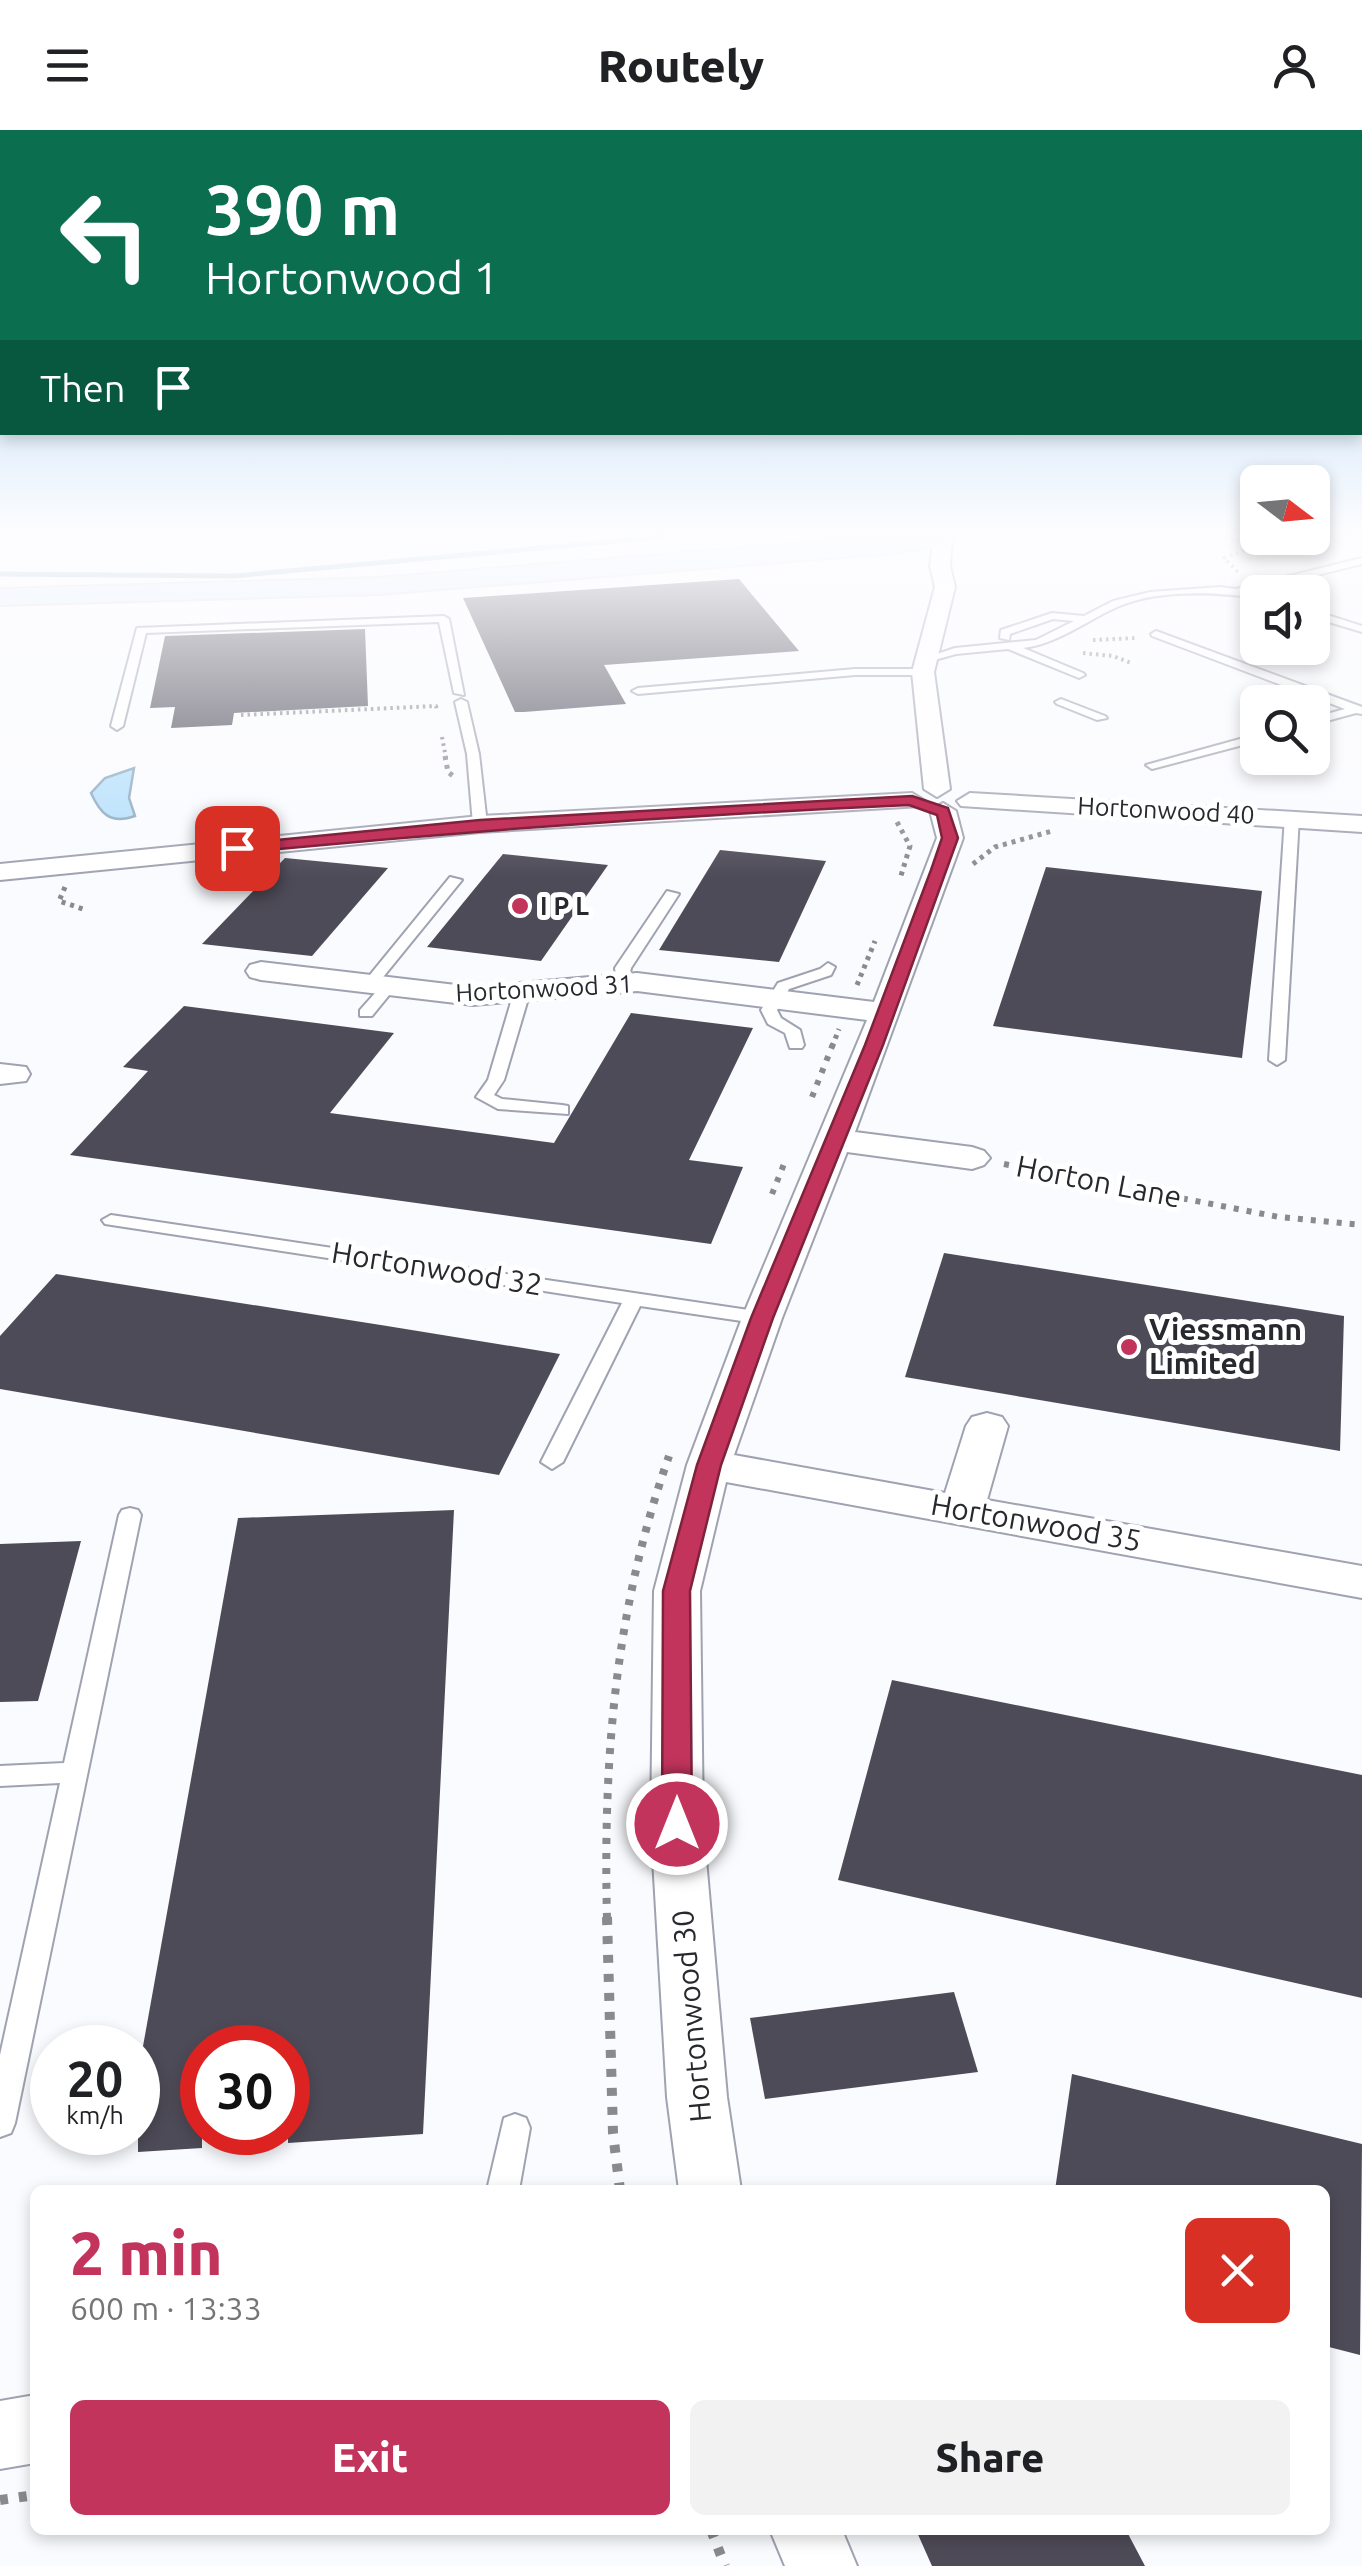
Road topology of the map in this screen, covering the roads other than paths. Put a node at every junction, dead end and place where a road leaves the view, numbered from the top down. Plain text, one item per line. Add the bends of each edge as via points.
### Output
1 (136, 651) edge
2 (451, 651) edge
3 (928, 651) edge
4 (951, 651) edge
5 (957, 651) edge
6 (1025, 651) edge
7 (1201, 651) edge
8 (926, 657) junction
9 (1079, 676) dead end
10 (638, 691) dead end
11 (1060, 702) dead end
12 (1359, 710) edge
13 (1330, 717) edge
14 (1101, 718) dead end
15 (117, 726) dead end
16 (1240, 742) edge
17 (1152, 765) dead end
18 (930, 803) junction
19 (1292, 817) junction
20 (480, 824) junction
21 (1362, 824) edge
22 (0, 872) edge
23 (454, 880) dead end
24 (672, 894) dead end
25 (828, 967) dead end
26 (261, 972) dead end
27 (622, 983) junction
28 (522, 992) junction
29 (375, 994) junction
30 (871, 999) junction
31 (776, 1001) junction
32 (796, 1045) dead end
33 (1277, 1060) dead end
34 (562, 1110) dead end
35 (836, 1140) junction
36 (972, 1158) road end
37 (111, 1220) dead end
38 (634, 1299) junction
39 (762, 1318) junction
40 (987, 1426) dead end
41 (552, 1462) dead end
42 (709, 1465) junction
43 (962, 1510) junction
44 (130, 1515) dead end
45 (1362, 1582) edge
46 (77, 1772) junction
47 (0, 1776) edge
48 (0, 2123) edge
49 (516, 2128) dead end
50 (504, 2185) edge
51 (709, 2185) edge
52 (30, 2430) edge
53 (0, 2435) edge
54 (808, 2535) edge
55 (820, 2566) edge

1 - 15 lane
2 - 20 lane
3 - 8 street, Hortonwood 30
4 - 8 lane
5 - 8 lane
6 - 9 lane
7 - 12 lane
8 - 10 lane via 855,672
8 - 18 street, Hortonwood 30
11 - 14 lane
12 - 13 lane
16 - 17 lane
18 - 19 street, Hortonwood 40
18 - 20 street, Hortonwood 40
18 - 30 street, Hortonwood 30 via 950,838
19 - 21 street, Hortonwood 40
19 - 33 lane
20 - 22 street, Hortonwood 40
23 - 29 lane
24 - 27 lane via 623,968
25 - 31 lane via 783,986
26 - 29 street, Hortonwood 31
27 - 28 street, Hortonwood 31 via 564,980
27 - 31 street, Hortonwood 31
28 - 29 street, Hortonwood 31
28 - 34 lane via 496,1080 484,1097
30 - 31 street, Hortonwood 31
30 - 35 street, Hortonwood 30
31 - 32 lane via 769,1010 774,1021 792,1030
35 - 36 street
35 - 39 street, Hortonwood 30
37 - 38 lane, Hortonwood 32
38 - 39 lane, Hortonwood 32
38 - 41 lane
39 - 42 street, Hortonwood 30
40 - 43 street
42 - 43 street, Hortonwood 35
42 - 51 street, Hortonwood 30 via 676,1591 677,1824
43 - 45 street, Hortonwood 35
44 - 46 lane
46 - 47 lane
46 - 48 lane
49 - 50 lane
52 - 53 street
54 - 55 street

